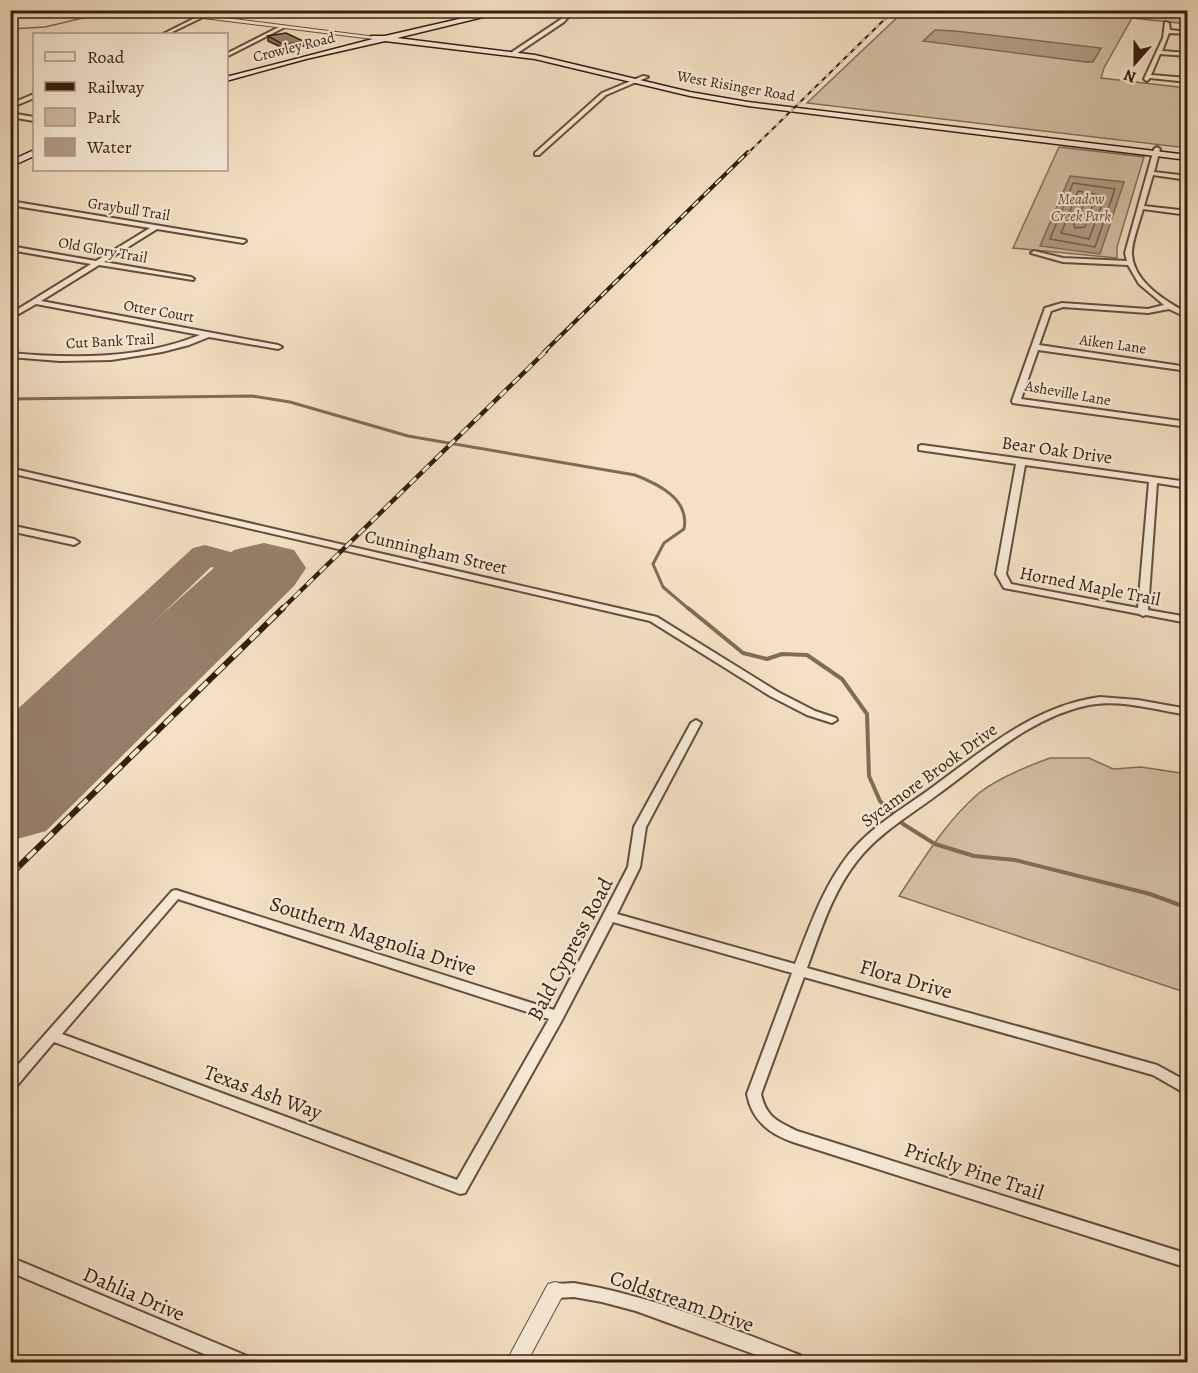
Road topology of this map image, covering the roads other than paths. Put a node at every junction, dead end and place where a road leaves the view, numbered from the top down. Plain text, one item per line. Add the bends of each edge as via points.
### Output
1 (142, 10) edge
2 (486, 10) edge
3 (509, 10) edge
4 (572, 10) edge
5 (201, 17) junction
6 (1167, 23) dead end
7 (283, 27) junction
8 (1168, 32) junction
9 (167, 33) edge
10 (1188, 33) edge
11 (373, 37) junction
12 (387, 37) junction
13 (402, 37) junction
14 (517, 52) junction
15 (1158, 52) junction
16 (228, 55) edge
17 (1188, 55) edge
18 (228, 72) edge
19 (228, 78) edge
20 (641, 79) junction
21 (1188, 80) edge
22 (33, 96) edge
23 (10, 106) edge
24 (10, 116) edge
25 (33, 119) edge
26 (991, 134) junction
27 (1066, 138) junction
28 (1157, 152) junction
29 (1188, 153) edge
30 (33, 154) edge
31 (537, 154) dead end
32 (1188, 158) edge
33 (10, 165) edge
34 (1151, 173) junction
35 (1188, 178) edge
36 (10, 203) edge
37 (1140, 207) junction
38 (1188, 213) edge
39 (156, 227) junction
40 (243, 241) dead end
41 (10, 248) edge
42 (1034, 253) dead end
43 (98, 263) junction
44 (1129, 264) junction
45 (191, 279) dead end
46 (35, 302) junction
47 (1171, 306) junction
48 (1188, 316) edge
49 (10, 317) edge
50 (209, 334) junction
51 (278, 347) dead end
52 (1034, 347) junction
53 (10, 355) edge
54 (1188, 369) edge
55 (1188, 425) edge
56 (922, 448) dead end
57 (1021, 462) junction
58 (10, 470) edge
59 (1153, 481) junction
60 (1188, 485) edge
61 (10, 528) edge
62 (74, 542) dead end
63 (1143, 613) junction
64 (1188, 620) edge
65 (1188, 712) edge
66 (831, 720) dead end
67 (696, 723) dead end
68 (610, 917) junction
69 (800, 971) junction
70 (557, 1016) junction
71 (52, 1036) junction
72 (10, 1084) edge
73 (1188, 1089) edge
74 (756, 1109) joint
75 (460, 1188) joint
76 (1188, 1261) edge
77 (10, 1264) edge
78 (555, 1291) joint
79 (240, 1362) edge
80 (516, 1362) edge
81 (796, 1362) edge

1 - 5 street, West Risinger Road
2 - 12 main road, Crowley Road
3 - 13 main road, Crowley Road
4 - 14 street
5 - 7 street, West Risinger Road
5 - 9 street
6 - 8 street
7 - 11 street, West Risinger Road
7 - 12 street, West Risinger Road
7 - 16 street, Crowley Road
8 - 10 street
8 - 15 street
11 - 12 main road, West Risinger Road
11 - 18 main road, Crowley Road
12 - 13 main road, Crowley Road
12 - 14 main road, West Risinger Road
12 - 19 main road, Crowley Road
13 - 14 main road, West Risinger Road
14 - 20 main road, West Risinger Road
15 - 17 street
15 - 21 street via 1148,78
20 - 26 main road, West Risinger Road via 748,104
20 - 27 main road, West Risinger Road via 768,102
20 - 31 street via 604,94
22 - 23 street
24 - 25 street
26 - 27 main road
26 - 28 main road, West Risinger Road
27 - 28 main road, West Risinger Road
28 - 29 main road, West Risinger Road
28 - 32 main road, West Risinger Road
28 - 34 street
30 - 33 main road
34 - 35 street
34 - 37 street
36 - 39 street, Graybull Trail
37 - 38 street
37 - 44 street via 1128,253
39 - 40 street, Graybull Trail
39 - 43 street
41 - 43 street, Old Glory Trail
42 - 44 street via 1063,260
43 - 45 street, Old Glory Trail
43 - 46 street
44 - 47 street via 1149,291
46 - 49 street
46 - 50 street, Otter Court
47 - 48 street
47 - 52 street, Asheville Lane via 1148,311 1062,305 1048,310
50 - 51 street, Otter Court
50 - 53 street, Cut Bank Trail via 189,344 149,354
52 - 54 street, Aiken Lane
52 - 55 street, Asheville Lane via 1016,401
56 - 57 street, Bear Oak Drive
57 - 59 street, Bear Oak Drive
57 - 63 street, Horned Maple Trail via 1002,581 1016,590
58 - 66 street, Cunningham Street via 653,619 774,694
59 - 60 street, Bear Oak Drive
59 - 63 street
61 - 62 street
63 - 64 street, Horned Maple Trail
65 - 69 street, Sycamore Brook Drive via 1133,703 1090,702 1037,721 994,748 867,841 832,890
67 - 68 street, Bald Cypress Road via 640,827 634,867
68 - 69 street, Flora Drive
68 - 70 street, Bald Cypress Road
69 - 73 street, Flora Drive via 1157,1071
69 - 74 street, Sycamore Brook Drive via 758,1079
70 - 71 street, Southern Magnolia Drive via 177,894
70 - 75 street, Bald Cypress Road
71 - 72 street
71 - 75 street, Texas Ash Way
74 - 76 street, Prickly Pine Trail via 767,1123 793,1136
77 - 79 street, Dahlia Drive
78 - 80 street
78 - 81 street, Coldstream Drive via 577,1288 666,1314

